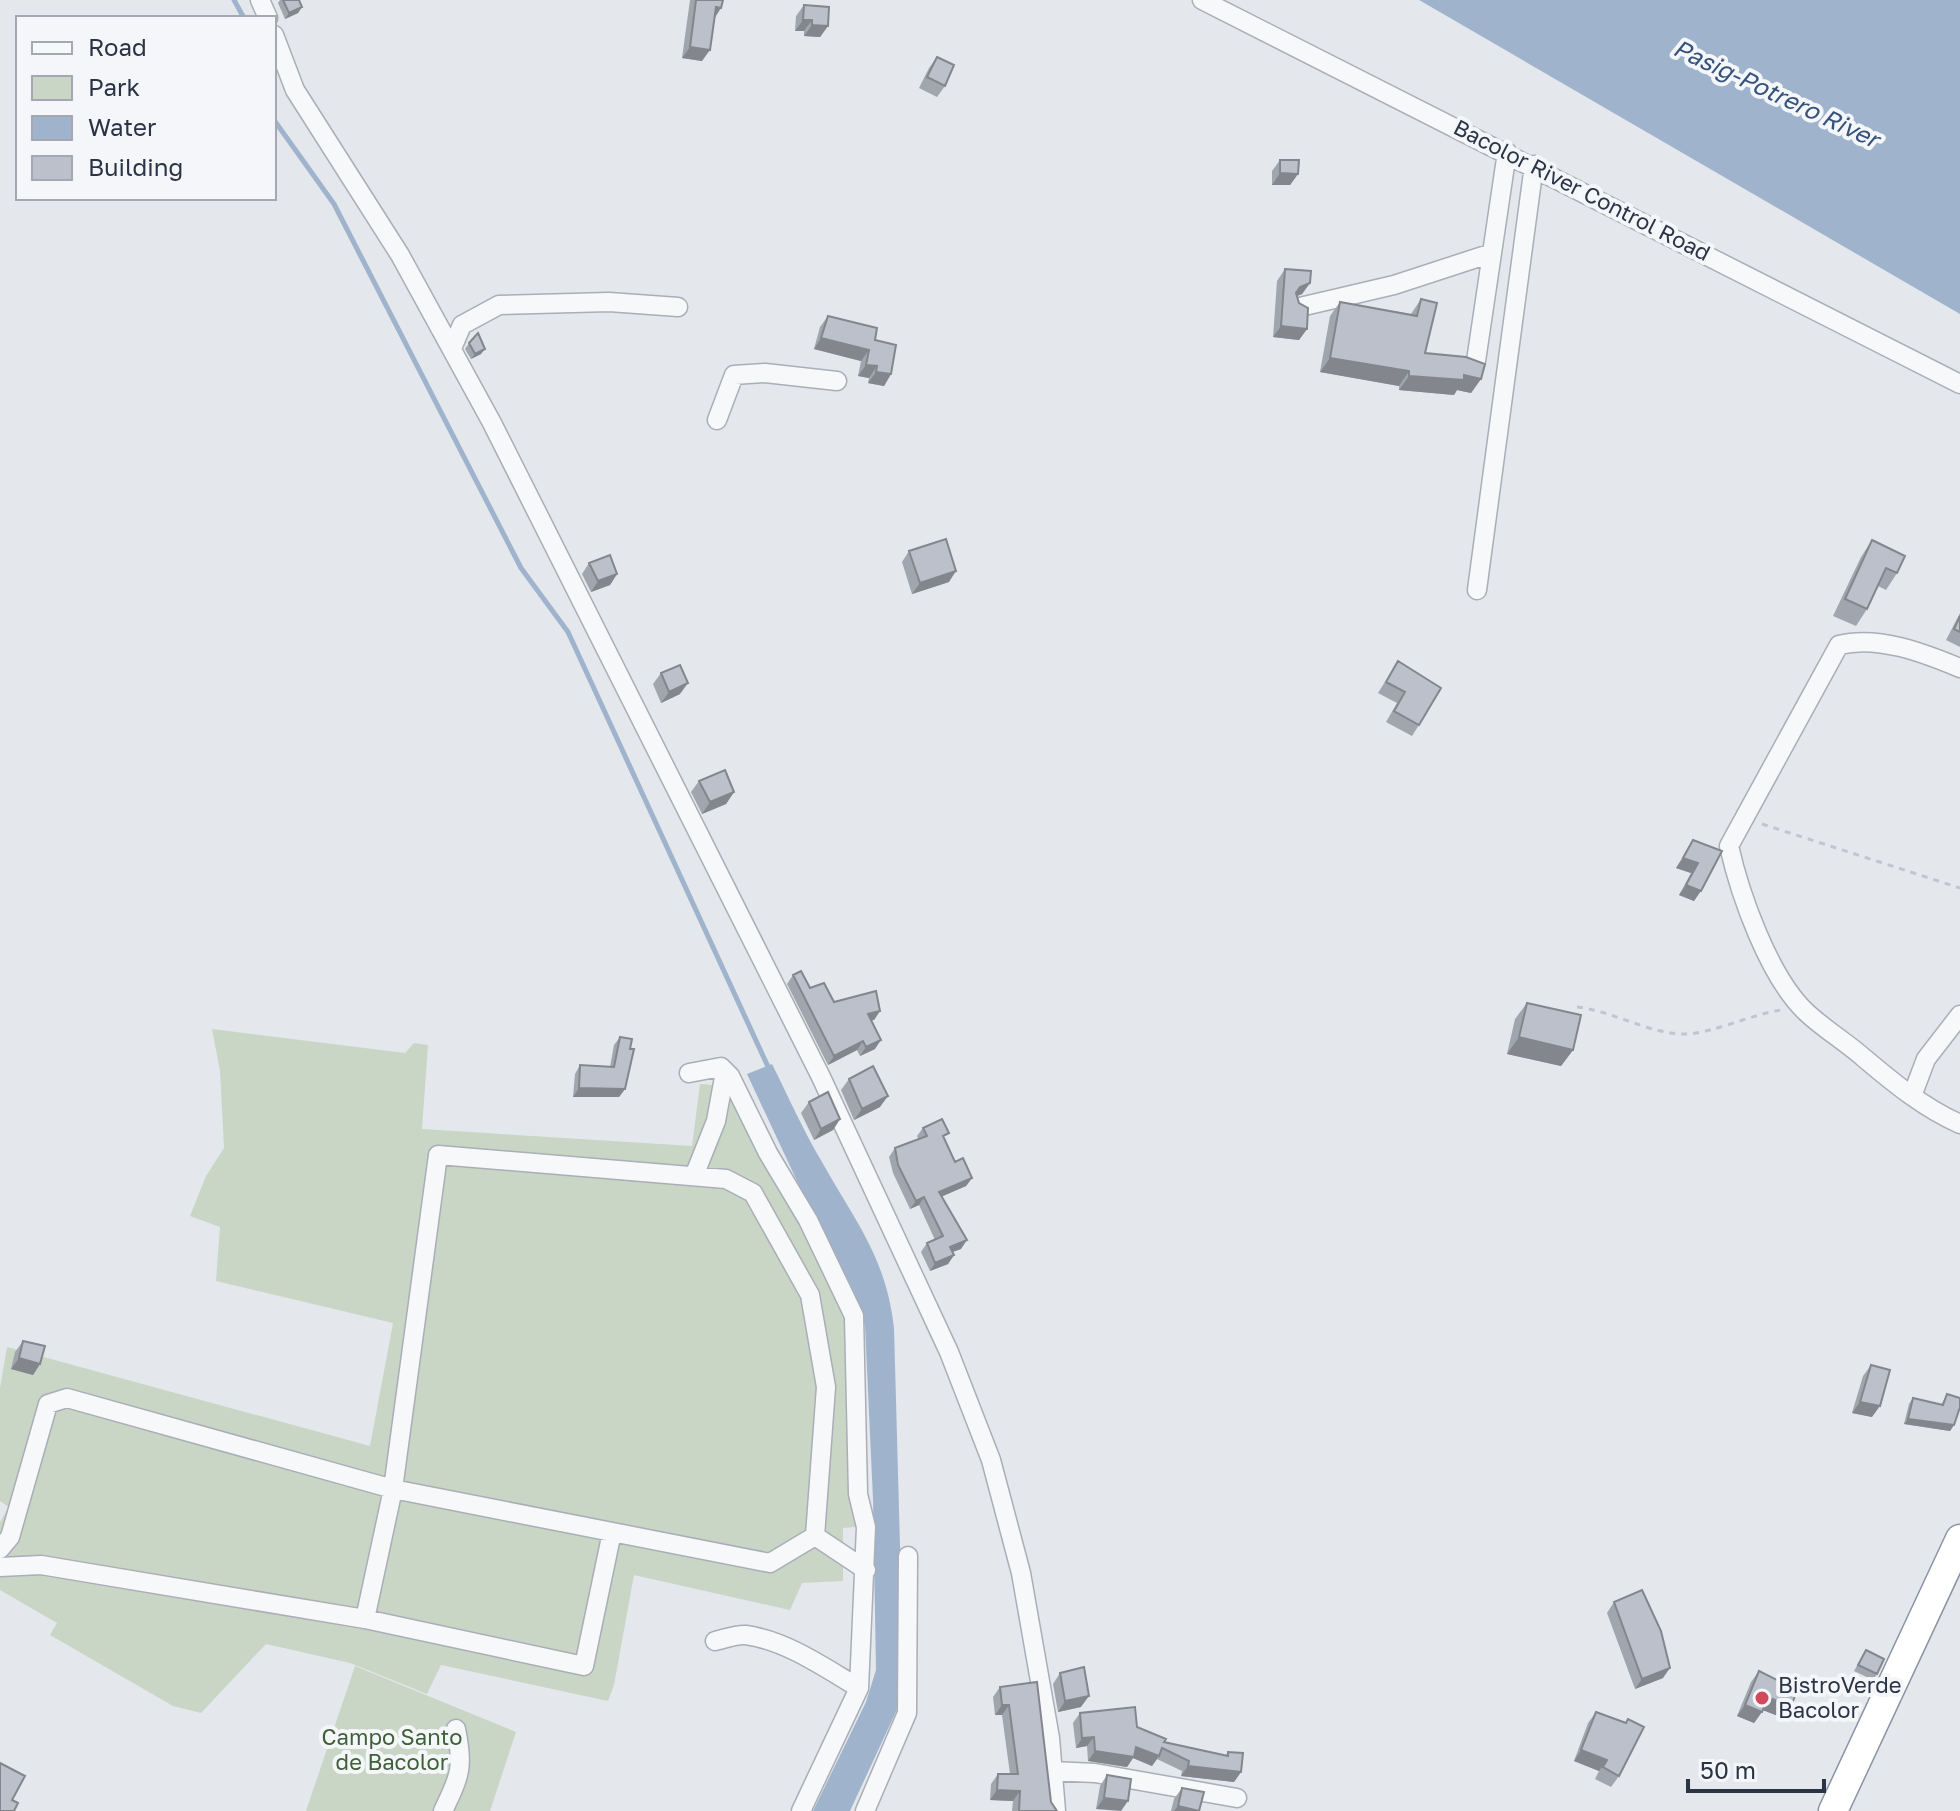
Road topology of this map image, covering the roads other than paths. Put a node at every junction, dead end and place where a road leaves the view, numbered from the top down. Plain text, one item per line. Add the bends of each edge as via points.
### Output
1 (1202, 0) edge
2 (276, 40) edge
3 (1507, 152) junction
4 (1534, 165) junction
5 (1492, 253) junction
6 (678, 307) dead end
7 (1300, 307) edge
8 (453, 346) junction
9 (1476, 361) edge
10 (837, 381) dead end
11 (1960, 384) edge
12 (717, 420) dead end
13 (1477, 590) dead end
14 (1960, 668) edge
15 (1960, 1015) edge
16 (725, 1072) junction
17 (689, 1073) dead end
18 (1912, 1096) junction
19 (1960, 1124) edge
20 (694, 1176) junction
21 (393, 1489) junction
22 (612, 1532) junction
23 (815, 1536) junction
24 (1960, 1539) edge
25 (0, 1549) edge
26 (908, 1556) dead end
27 (0, 1567) edge
28 (866, 1570) junction
29 (365, 1619) junction
30 (715, 1641) dead end
31 (859, 1688) junction
32 (456, 1729) dead end
33 (1051, 1771) junction
34 (1237, 1798) dead end
35 (443, 1811) edge
36 (801, 1811) edge
37 (865, 1811) edge
38 (1056, 1811) edge
39 (1833, 1811) edge

1 - 3 street, Bacolor River Control Road
2 - 8 street via 295,90 362,190
3 - 4 street, Bacolor River Control Road
3 - 5 street
4 - 11 street, Bacolor River Control Road
4 - 13 street
5 - 7 street via 1394,285
5 - 9 street
6 - 8 street via 609,302 499,305 462,325
8 - 33 street via 821,1077 949,1352 991,1460 1021,1573
10 - 12 street via 734,375
14 - 18 street via 1902,648 1860,641 1839,645 1729,846 1739,888 1782,980 1805,1011
15 - 18 street via 1926,1059
16 - 17 street via 721,1067
16 - 20 street via 716,1121
16 - 28 street via 808,1220 854,1316 857,1468
18 - 19 street
20 - 21 street via 438,1155
20 - 23 street via 726,1179 753,1193 810,1295 826,1387
21 - 22 street
21 - 25 street via 67,1398 48,1404 10,1537
21 - 29 street
22 - 23 street via 770,1563
22 - 29 street via 584,1666
23 - 28 street
24 - 39 highway
26 - 37 street via 907,1713
27 - 29 street via 41,1565
28 - 31 street
30 - 31 street via 743,1634 766,1640
31 - 36 street
32 - 35 street via 461,1774
33 - 34 street via 1095,1773
33 - 38 street

